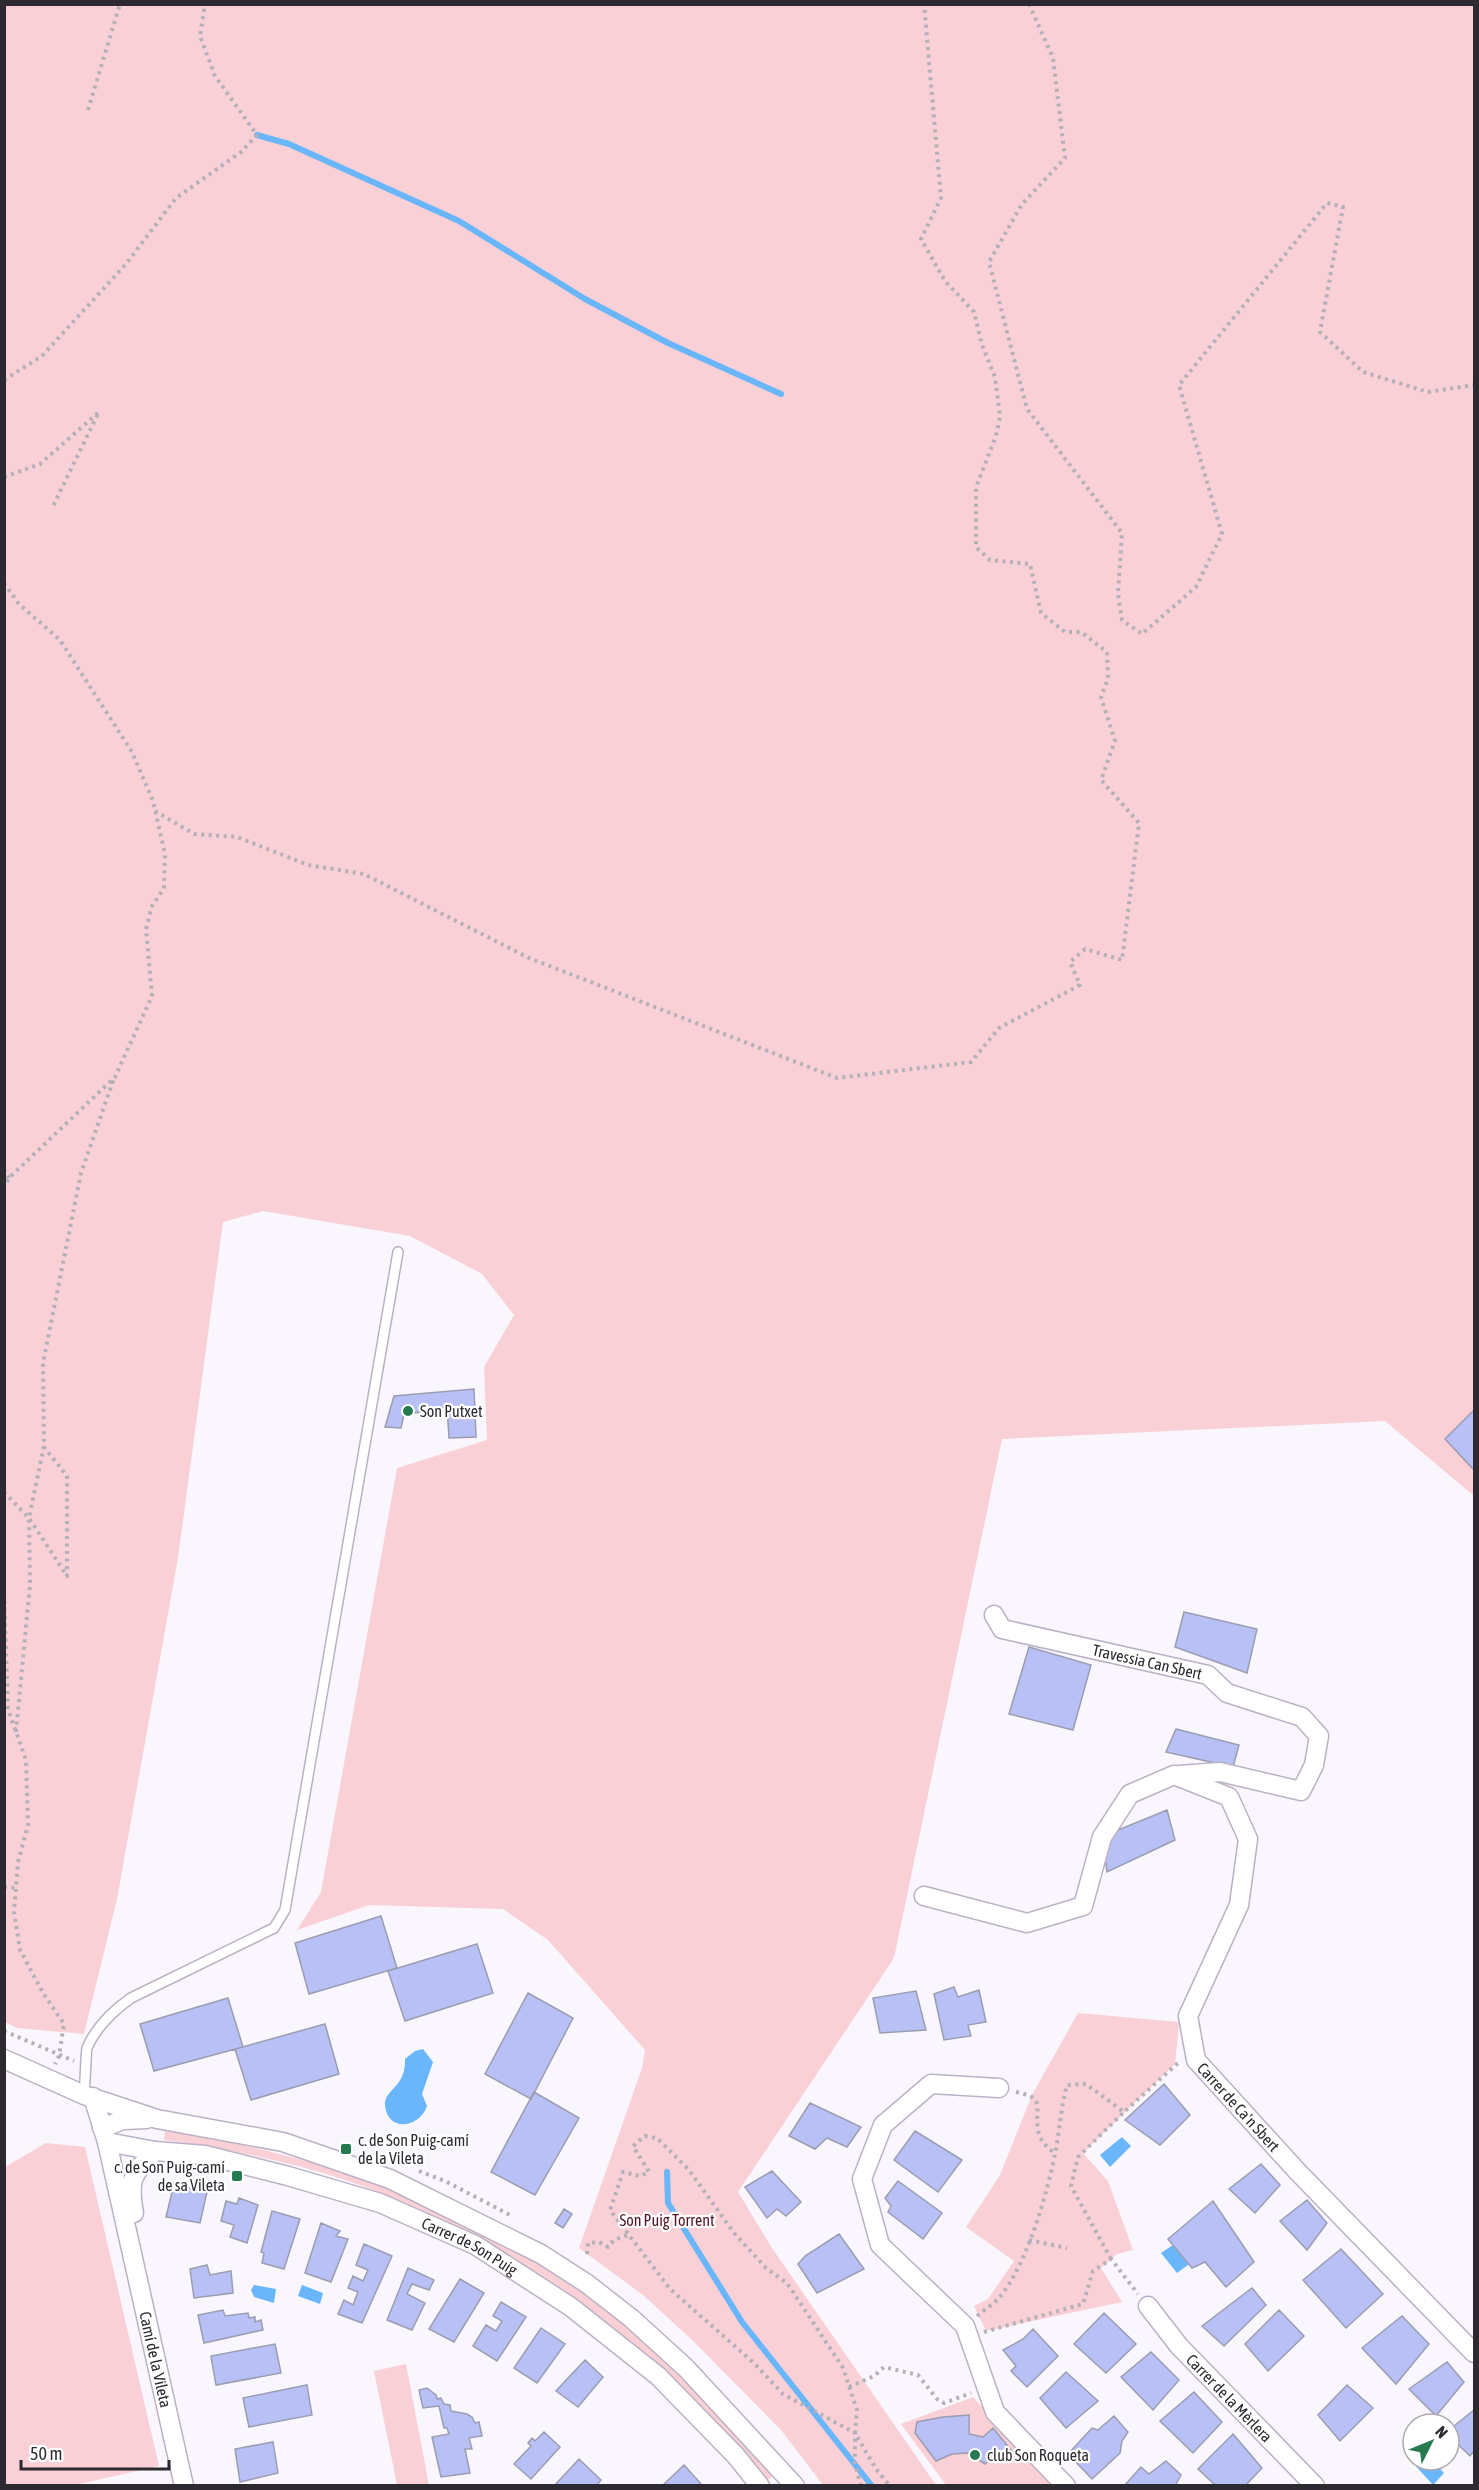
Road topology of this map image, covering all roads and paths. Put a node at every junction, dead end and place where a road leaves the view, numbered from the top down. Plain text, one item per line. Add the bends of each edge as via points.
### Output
1 (120, 4) edge
2 (205, 4) edge
3 (924, 4) edge
4 (1029, 4) edge
5 (88, 110) dead end
6 (4, 380) edge
7 (1474, 385) edge
8 (4, 477) edge
9 (53, 506) dead end
10 (4, 583) edge
11 (155, 811) junction
12 (115, 1077) junction
13 (4, 1169) edge
14 (9, 1178) junction
15 (4, 1187) edge
16 (398, 1252) dead end
17 (44, 1446) junction
18 (4, 1492) edge
19 (29, 1518) junction
20 (4, 1586) edge
21 (994, 1615) dead end
22 (16, 1732) junction
23 (1174, 1775) junction
24 (4, 1887) edge
25 (16, 1887) junction
26 (924, 1896) dead end
27 (4, 2031) edge
28 (59, 2056) junction
29 (5, 2059) edge
30 (1175, 2064) dead end
31 (87, 2065) junction
32 (48, 2078) junction
33 (999, 2088) dead end
34 (1031, 2095) dead end
35 (89, 2096) junction
36 (1124, 2112) junction
37 (158, 2119) junction
38 (105, 2135) junction
39 (155, 2151) junction
40 (1055, 2154) junction
41 (128, 2234) junction
42 (628, 2235) junction
43 (1029, 2240) junction
44 (1067, 2248) dead end
45 (587, 2254) dead end
46 (1111, 2259) junction
47 (1148, 2306) joint
48 (967, 2332) junction
49 (1474, 2353) edge
50 (849, 2387) junction
51 (986, 2387) junction
52 (855, 2433) junction
53 (756, 2484) edge
54 (184, 2486) edge
55 (795, 2486) edge
56 (861, 2486) edge
57 (890, 2486) edge
58 (1066, 2486) edge
59 (1315, 2486) edge

1 - 5 path
2 - 6 path via 200,36 215,76 257,135 242,152 176,198 126,264 42,356
3 - 11 path via 941,198 921,239 945,282 974,312 994,377 1000,417 976,487 976,547 990,560 1030,564 1041,613 1065,632 1081,632 1107,652 1108,679 1101,697 1115,741 1101,780 1139,823 1122,960 1085,949 1070,962 1080,985 999,1028 971,1062 837,1078 529,958 364,874 308,865 237,837 194,834
4 - 7 path via 1053,58 1065,158 1022,204 989,262 1027,409 1122,533 1118,594 1122,620 1142,634 1196,587 1222,534 1179,385 1327,203 1343,207 1320,332 1363,372 1428,392
8 - 9 path via 40,464 99,412
10 - 11 path via 19,604 60,640 132,752
11 - 12 path via 165,854 164,888 152,906 146,930 152,996
12 - 14 path
12 - 17 path via 81,1173 43,1363
13 - 14 path
14 - 15 path
16 - 31 lane via 285,1910 274,1928 131,1998 112,2012 86,2049
17 - 19 path
17 - 19 path via 67,1476 67,1576
18 - 19 path
19 - 22 path via 30,1585
20 - 22 path via 8,1709
21 - 23 street, Travessia Can Sbert via 1002,1629 1208,1675 1227,1693 1302,1717 1319,1736 1314,1765 1301,1791 1220,1772
22 - 25 path via 26,1760 28,1826
23 - 26 street via 1131,1794 1102,1837 1083,1906 1027,1923
23 - 49 street, Carrer de Ca'n Sbert via 1228,1797 1248,1839 1239,1905 1188,2016 1196,2060 1297,2171
24 - 25 path
25 - 28 path via 14,1912 20,1950 64,2024
27 - 28 path
28 - 31 path
28 - 32 path
29 - 32 street
30 - 36 path
31 - 35 lane
32 - 35 street
33 - 48 street via 931,2084 883,2125 862,2179 880,2245
34 - 40 path via 1036,2100 1042,2142
35 - 37 street, Carrer de Son Puig
35 - 38 street, Camí de la Vileta
36 - 40 path via 1086,2084 1067,2085
36 - 46 path via 1078,2157 1071,2186
37 - 38 street, Carrer de Son Puig via 123,2120
37 - 55 street, Carrer de Son Puig via 283,2142 390,2179 541,2254 631,2318 686,2368
38 - 39 street, Carrer de Son Puig
38 - 41 street, Camí de la Vileta
39 - 41 street, Camí de la Vileta via 138,2168 131,2183 135,2216
39 - 53 street, Carrer de Son Puig via 205,2155 380,2203 475,2245 563,2301 658,2376 736,2456
40 - 43 path
41 - 54 street, Camí de la Vileta
42 - 45 path via 608,2247 599,2242 588,2243
42 - 50 path via 610,2210 623,2172 640,2176 649,2172 633,2146 645,2136 657,2138 689,2170 734,2233 766,2268 787,2283 843,2368
42 - 52 path via 670,2289 783,2394
43 - 44 path
43 - 48 path via 999,2298
46 - 47 path
46 - 48 path via 1094,2271 1083,2304
47 - 59 street, Carrer de la Mèrlera via 1179,2346
48 - 51 street
50 - 51 path via 884,2367 918,2375 944,2403
50 - 52 path via 857,2410
51 - 58 street via 995,2412
52 - 56 path via 855,2463
52 - 57 path

